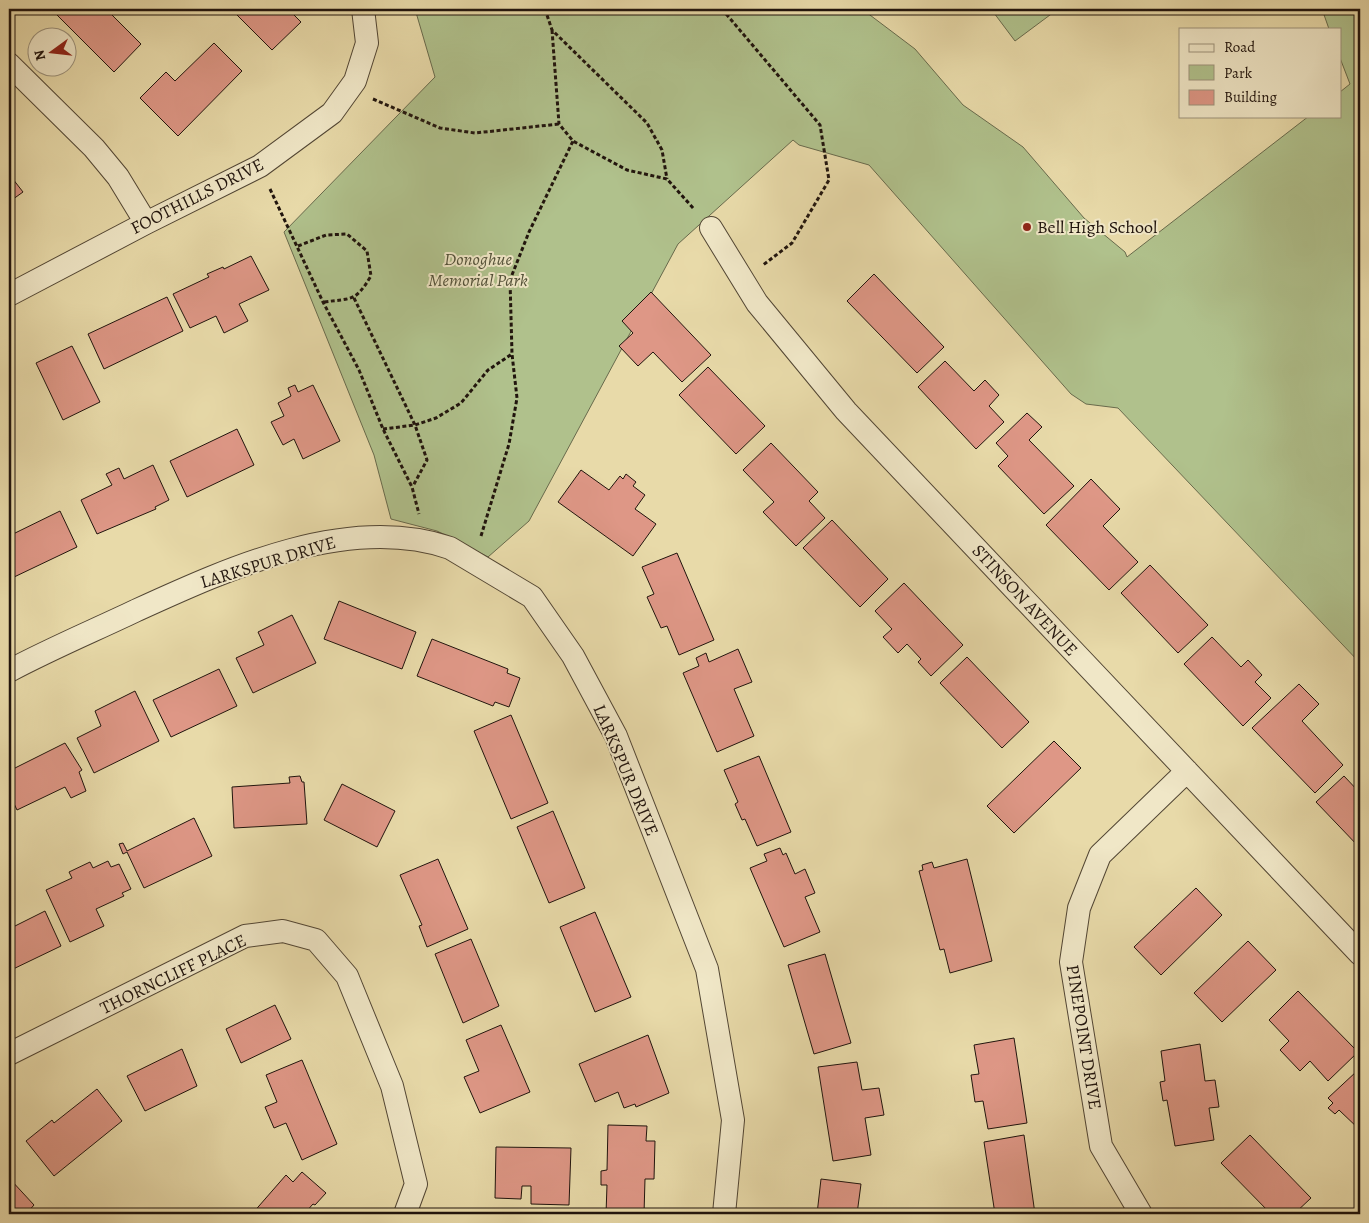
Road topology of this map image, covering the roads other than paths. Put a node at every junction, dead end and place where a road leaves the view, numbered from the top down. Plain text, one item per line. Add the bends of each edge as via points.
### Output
1 (363, 9) edge
2 (9, 64) edge
3 (146, 223) junction
4 (711, 228) road end
5 (9, 296) edge
6 (9, 671) edge
7 (1187, 771) junction
8 (1360, 954) edge
9 (9, 1054) edge
10 (404, 1214) edge
11 (724, 1214) edge
12 (1141, 1214) edge

1 - 3 street, FOOTHILLS DRIVE via 367,43 355,81 332,113 260,166
2 - 3 street via 112,170
3 - 5 street, FOOTHILLS DRIVE
4 - 7 street, STINSON AVENUE via 757,303 846,411
6 - 11 street, LARKSPUR DRIVE via 217,574 326,541 377,537 426,541 450,548 532,597 574,656 616,736 707,970 733,1120
7 - 8 street, STINSON AVENUE
7 - 12 street, PINEPOINT DRIVE via 1100,855 1079,908 1071,962 1101,1146
9 - 10 street, THORNCLIFF PLACE via 245,936 283,931 316,940 347,976 392,1086 416,1184

